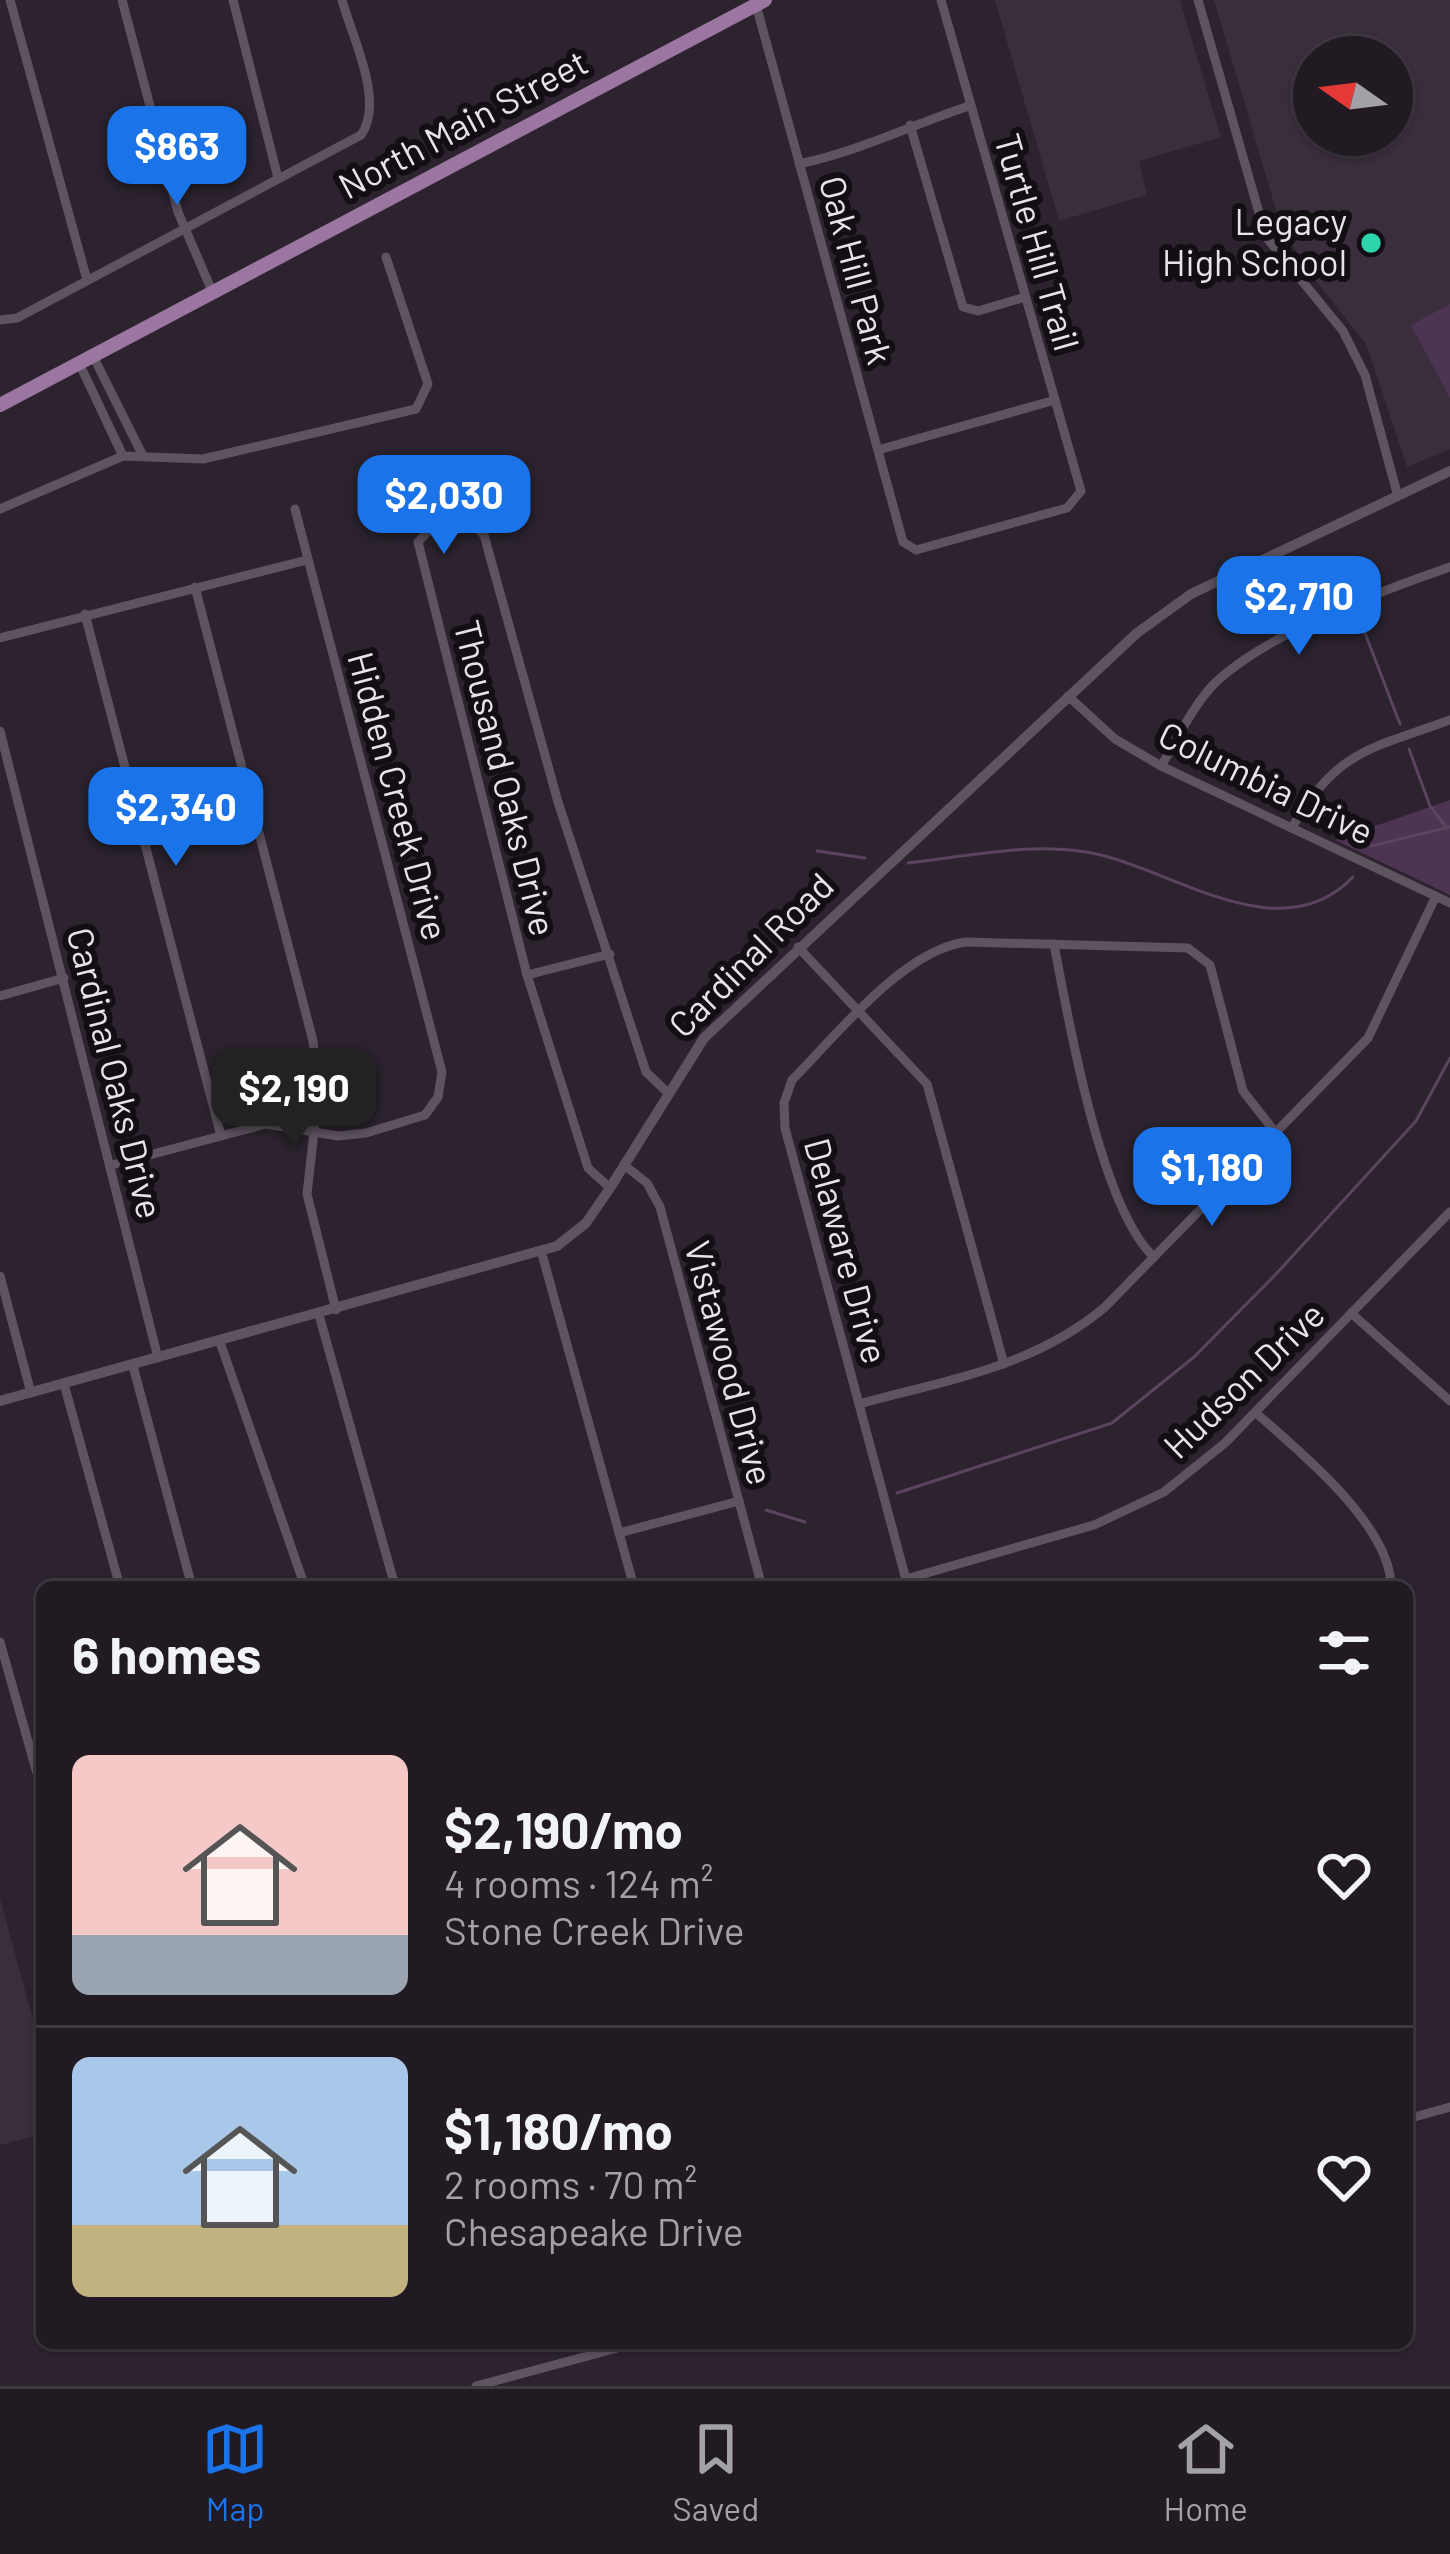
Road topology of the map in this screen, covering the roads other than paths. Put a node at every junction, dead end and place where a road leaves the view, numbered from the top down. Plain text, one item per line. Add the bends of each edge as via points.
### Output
1 (10, 0) edge
2 (122, 0) edge
3 (233, 0) edge
4 (342, 0) edge
5 (941, 0) edge
6 (1198, 0) edge
7 (760, 2) edge
8 (969, 106) junction
9 (910, 125) junction
10 (799, 164) junction
11 (278, 178) junction
12 (186, 229) junction
13 (386, 256) dead end
14 (87, 280) junction
15 (212, 291) junction
16 (1025, 297) junction
17 (0, 320) edge
18 (86, 360) junction
19 (1055, 400) junction
20 (0, 405) edge
21 (118, 406) junction
22 (104, 413) junction
23 (878, 451) junction
24 (142, 454) junction
25 (123, 456) junction
26 (1450, 471) edge
27 (1396, 493) junction
28 (0, 509) edge
29 (295, 509) dead end
30 (908, 548) joint
31 (307, 560) junction
32 (1450, 567) edge
33 (195, 587) junction
34 (85, 614) junction
35 (0, 638) edge
36 (1068, 696) junction
37 (1450, 720) edge
38 (0, 731) edge
39 (1161, 766) junction
40 (1293, 826) junction
41 (1436, 896) junction
42 (1450, 903) edge
43 (1054, 944) junction
44 (798, 947) junction
45 (610, 954) junction
46 (527, 975) junction
47 (64, 978) junction
48 (0, 996) edge
49 (860, 1012) junction
50 (668, 1093) junction
51 (312, 1130) junction
52 (1276, 1132) junction
53 (221, 1136) junction
54 (112, 1165) junction
55 (624, 1165) junction
56 (610, 1188) junction
57 (1450, 1212) edge
58 (542, 1254) junction
59 (1154, 1257) junction
60 (0, 1276) edge
61 (336, 1310) junction
62 (1351, 1312) junction
63 (320, 1315) junction
64 (220, 1342) junction
65 (158, 1358) junction
66 (1004, 1364) junction
67 (133, 1366) junction
68 (64, 1384) junction
69 (31, 1393) junction
70 (0, 1401) edge
71 (1450, 1401) edge
72 (859, 1404) junction
73 (1256, 1412) junction
74 (739, 1502) junction
75 (619, 1533) junction
76 (118, 1581) edge
77 (190, 1581) edge
78 (303, 1581) edge
79 (395, 1581) edge
80 (632, 1581) edge
81 (760, 1581) edge
82 (906, 1581) edge
83 (913, 1581) edge
84 (1389, 1581) edge
85 (0, 1642) edge
86 (36, 1747) edge
87 (1450, 2107) edge
88 (1413, 2117) edge
89 (614, 2349) edge
90 (476, 2386) edge

1 - 14 street
2 - 12 street
3 - 11 street
4 - 11 street via 371,116 362,135
5 - 8 street, Turtle Hill Trail
6 - 27 street via 1266,237 1343,332 1365,375
7 - 10 street, Oak Hill Park
7 - 15 main road, North Main Street
8 - 9 street
8 - 16 street, Turtle Hill Trail
9 - 10 street via 865,149
9 - 16 street via 963,307
10 - 23 street, Oak Hill Park
11 - 12 street
12 - 14 street
12 - 15 street
13 - 24 street via 428,384 416,409 202,459
14 - 17 street
15 - 18 main road, North Main Street
16 - 19 street, Turtle Hill Trail
18 - 20 main road, North Main Street
18 - 21 street
18 - 22 street
19 - 23 street
19 - 30 street, Turtle Hill Trail via 1079,499
21 - 22 street
21 - 24 street
22 - 25 street
23 - 30 street, Oak Hill Park
24 - 25 street
25 - 28 street
26 - 27 street, Cardinal Road
27 - 36 street, Cardinal Road via 1174,604
29 - 31 street, Hidden Creek Drive
31 - 33 street
31 - 51 street, Hidden Creek Drive via 442,1072 425,1115 366,1133
32 - 39 street via 1244,660 1214,683
33 - 34 street
33 - 51 street via 313,1041
34 - 35 street
34 - 53 street
36 - 39 street, Columbia Drive via 1115,739
36 - 44 street, Cardinal Road
37 - 40 street via 1358,754 1320,779
38 - 47 street, Cardinal Oaks Drive
39 - 40 street, Columbia Drive
40 - 41 street, Columbia Drive
41 - 42 street, Columbia Drive
41 - 52 street via 1368,1038
43 - 49 street, Delaware Drive via 940,947
43 - 52 street, Delaware Drive via 1203,954 1243,1091
43 - 59 street via 1114,1188 1132,1232
44 - 49 street
44 - 50 street, Cardinal Road via 704,1038
45 - 46 street, Thousand Oaks Drive
45 - 46 street, Thousand Oaks Drive via 558,802 484,535 454,516 418,542
45 - 50 street, Thousand Oaks Drive via 649,1081
46 - 56 street, Thousand Oaks Drive via 588,1168
47 - 48 street
47 - 54 street, Cardinal Oaks Drive
49 - 66 street via 927,1084
49 - 72 street, Delaware Drive via 792,1081 783,1116
50 - 55 street, Cardinal Road
51 - 53 street via 266,1124
51 - 61 street via 307,1194
52 - 59 street
53 - 54 street
54 - 65 street, Cardinal Oaks Drive
55 - 56 street, Cardinal Road
55 - 74 street, Vistawood Drive via 660,1208
56 - 58 street, Cardinal Road via 573,1235
57 - 62 street, Hudson Drive
58 - 61 street, Cardinal Road
58 - 75 street
59 - 66 street via 1066,1340
60 - 69 street
61 - 63 street, Cardinal Road
62 - 71 street
62 - 73 street, Hudson Drive
63 - 64 street, Cardinal Road
63 - 79 street
64 - 65 street, Cardinal Road
64 - 78 street
65 - 67 street, Cardinal Road
66 - 72 street
67 - 68 street, Cardinal Road
67 - 77 street
68 - 69 street, Cardinal Road
68 - 76 street
69 - 70 street, Cardinal Road
72 - 82 street, Delaware Drive
73 - 83 street, Hudson Drive via 1195,1469 1130,1510
73 - 84 street via 1365,1523
74 - 75 street
74 - 81 street, Vistawood Drive
75 - 80 street
85 - 86 street
87 - 88 street
89 - 90 street

